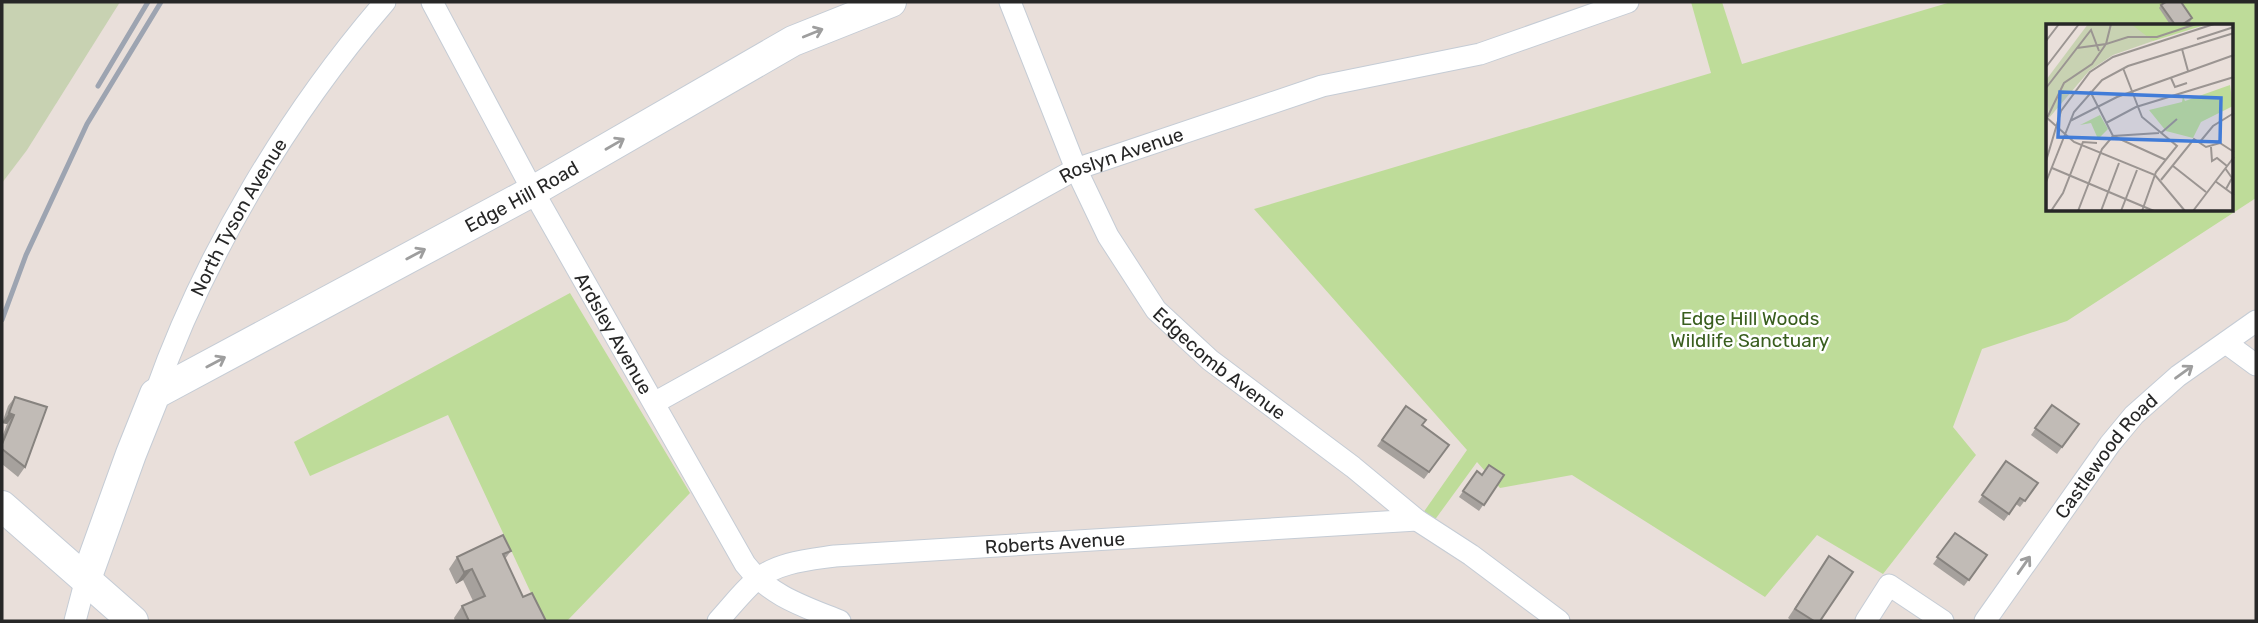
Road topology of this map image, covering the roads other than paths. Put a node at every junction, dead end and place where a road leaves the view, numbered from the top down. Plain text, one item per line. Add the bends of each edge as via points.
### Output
1 (386, 2) edge
2 (432, 2) edge
3 (891, 2) edge
4 (1010, 2) edge
5 (1628, 2) edge
6 (1076, 169) junction
7 (533, 191) junction
8 (2256, 321) edge
9 (2226, 343) junction
10 (2256, 365) edge
11 (155, 394) junction
12 (654, 403) junction
13 (2, 506) edge
14 (1417, 520) junction
15 (86, 579) junction
16 (757, 580) junction
17 (75, 621) edge
18 (133, 621) edge
19 (718, 621) edge
20 (840, 621) edge
21 (1559, 621) edge
22 (1866, 621) edge
23 (1942, 621) edge
24 (1985, 621) edge

1 - 11 street, North Tyson Avenue via 348,45 267,163 211,263
2 - 7 street, Ardsley Avenue
7 -> 3 street, Edge Hill Road via 793,41
4 - 6 street, Edgecomb Avenue
5 - 6 street, Roslyn Avenue via 1480,54 1322,86
6 - 12 street, Roslyn Avenue
6 - 14 street, Edgecomb Avenue via 1108,236 1156,310 1210,360
11 -> 7 street, Edge Hill Road
7 - 12 street, Ardsley Avenue
8 - 9 street, Castlewood Road
9 - 10 street
24 -> 9 street, Castlewood Road via 2134,415 2178,376
11 - 15 street, North Tyson Avenue
12 - 16 street, Ardsley Avenue
13 - 15 street
14 - 16 street, Roberts Avenue via 835,556 781,566
14 - 21 street, Edgecomb Avenue
15 - 17 street
15 - 18 street
16 - 19 street, Roberts Avenue
16 - 20 street, Ardsley Avenue via 776,594
22 - 23 street via 1889,585

